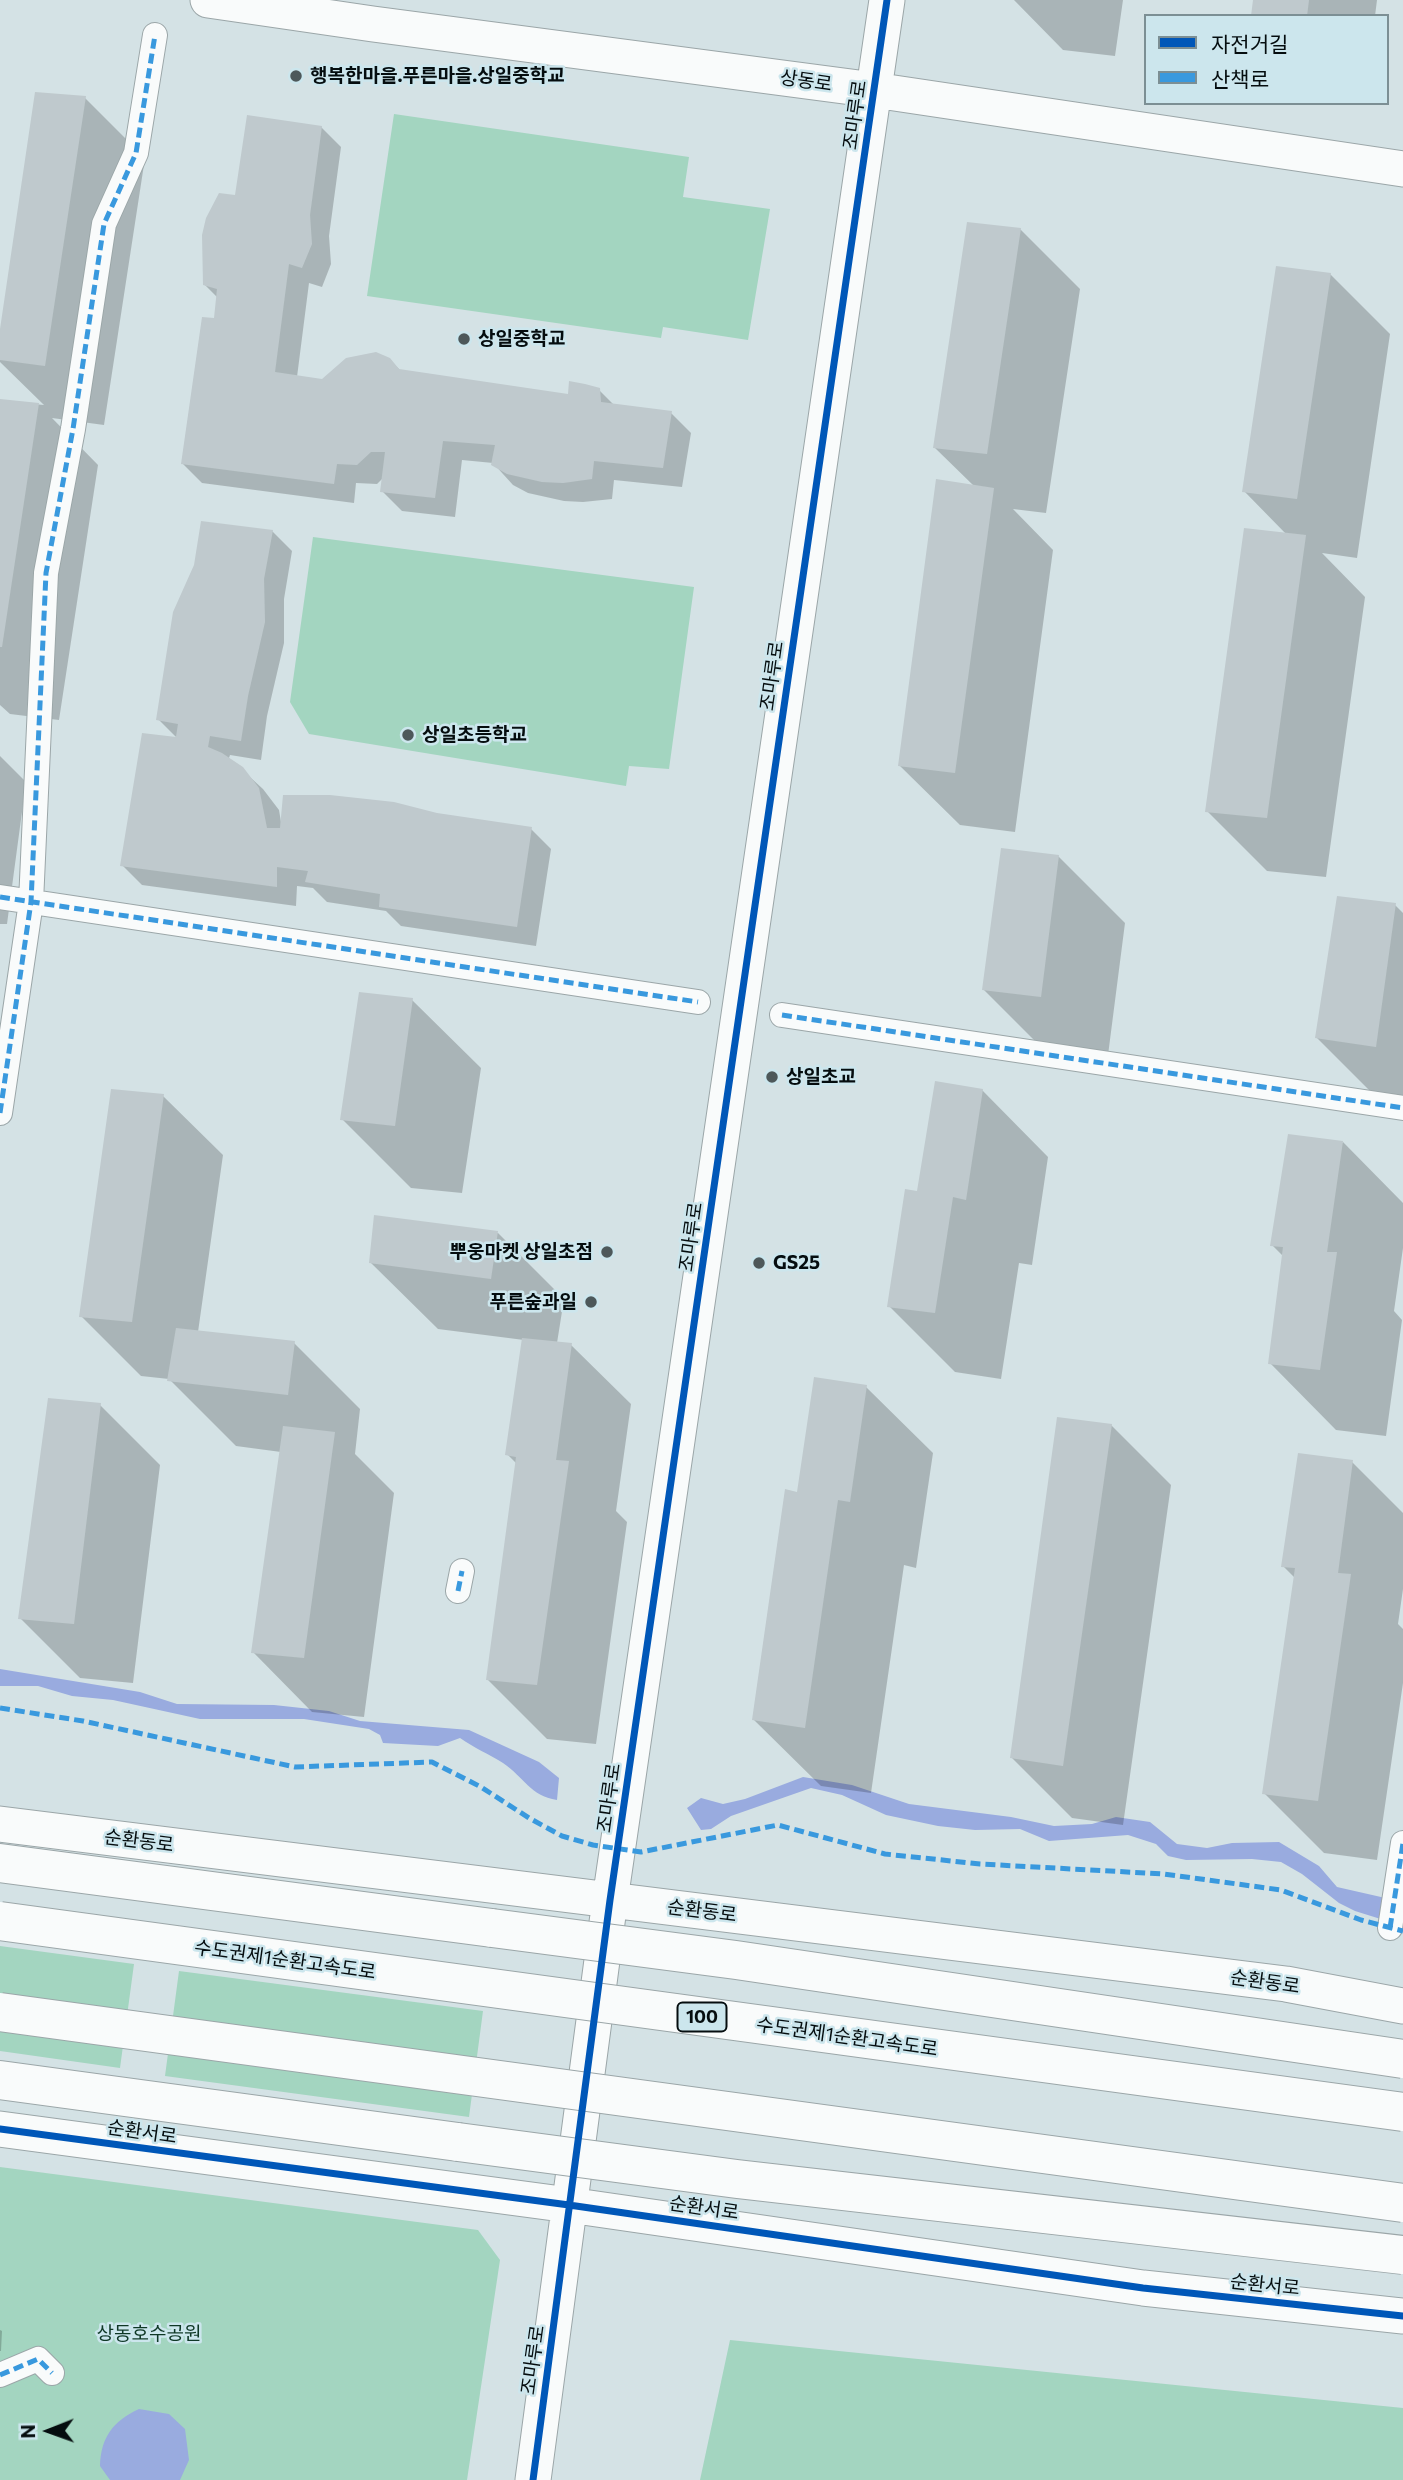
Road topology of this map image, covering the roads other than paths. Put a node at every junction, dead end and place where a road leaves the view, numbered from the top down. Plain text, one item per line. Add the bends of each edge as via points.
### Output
1 (208, 0) edge
2 (887, 0) edge
3 (155, 35) dead end
4 (874, 90) junction
5 (1403, 169) edge
6 (0, 897) edge
7 (31, 902) junction
8 (698, 1002) dead end
9 (782, 1015) dead end
10 (1403, 1108) edge
11 (0, 1113) edge
12 (0, 1824) edge
13 (1403, 1843) edge
14 (0, 1863) edge
15 (610, 1900) junction
16 (0, 1921) edge
17 (1390, 1928) dead end
18 (1403, 2007) edge
19 (0, 2012) edge
20 (1403, 2059) edge
21 (0, 2080) edge
22 (1403, 2112) edge
23 (0, 2129) edge
24 (1403, 2203) edge
25 (569, 2204) junction
26 (1403, 2255) edge
27 (1403, 2316) edge
28 (52, 2373) dead end
29 (0, 2375) edge
30 (533, 2480) edge

1 - 4 street, 상동로
2 - 4 street, 조마루로
3 - 7 street via 136,153 104,224 46,573
4 - 5 street, 상동로
4 - 15 street, 조마루로
6 - 7 street
7 - 8 street
7 - 11 street
9 - 10 street
12 - 15 street, 순환동로
13 - 17 street
14 - 20 highway, bridge via 723,1958
15 - 18 street, 순환동로 via 1286,1984
15 - 25 street, 조마루로
16 - 22 highway, 수도권제1순환고속도로 / 100, bridge
19 - 24 highway, bridge
21 - 26 highway, bridge via 737,2179
23 - 25 street, 순환서로
25 - 27 street, 순환서로 via 1143,2288
25 - 30 street, 조마루로
28 - 29 street via 38,2359

